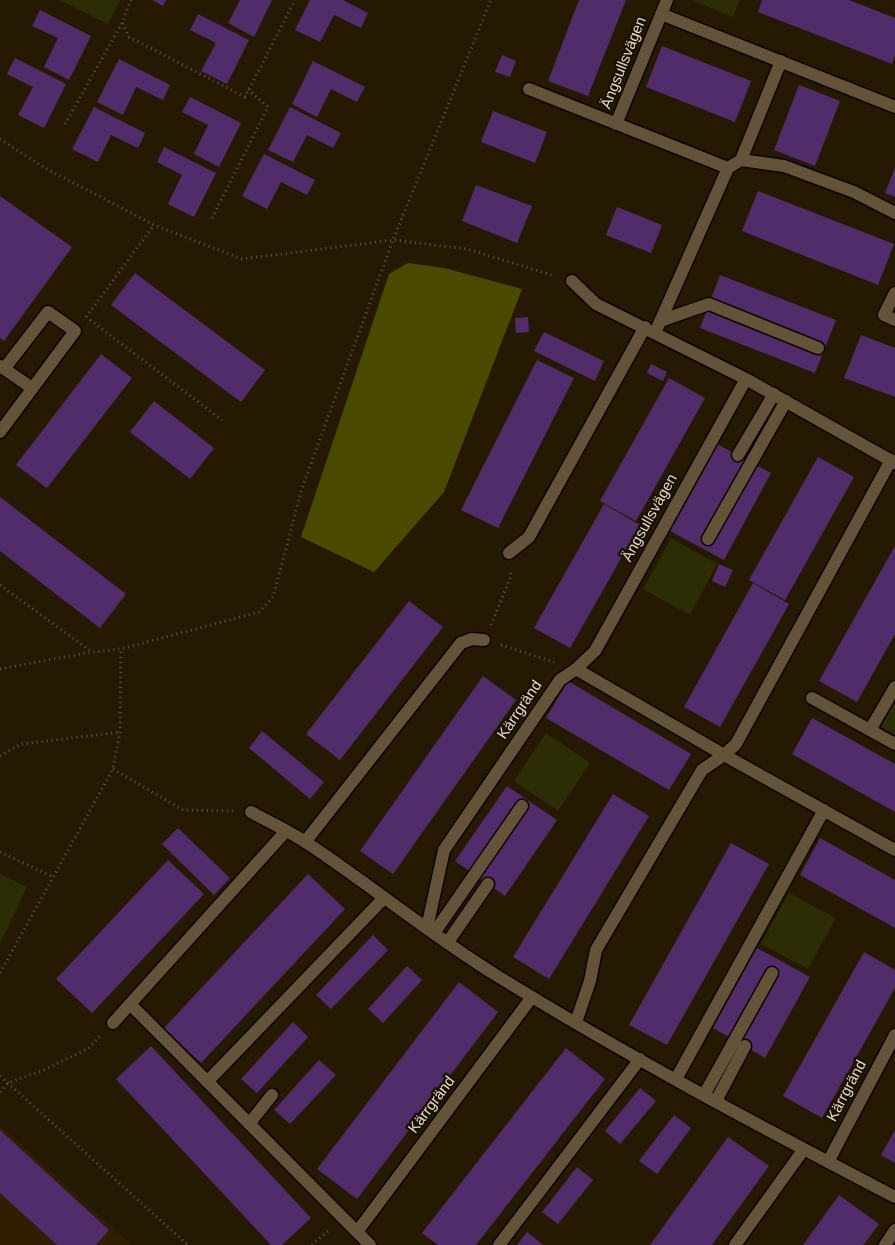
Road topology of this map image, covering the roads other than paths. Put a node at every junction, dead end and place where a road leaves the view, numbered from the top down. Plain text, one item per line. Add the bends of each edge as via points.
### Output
1 (667, 0) edge
2 (661, 14) junction
3 (781, 61) junction
4 (529, 89) dead end
5 (895, 107) edge
6 (616, 124) junction
7 (741, 160) junction
8 (728, 168) junction
9 (895, 213) edge
10 (572, 281) road end
11 (895, 293) edge
12 (895, 320) edge
13 (653, 327) junction
14 (818, 348) dead end
15 (2, 368) edge
16 (746, 379) junction
17 (32, 388) junction
18 (774, 394) junction
19 (786, 401) junction
20 (0, 432) edge
21 (738, 455) dead end
22 (893, 462) edge
23 (708, 539) dead end
24 (508, 553) road end
25 (484, 640) road end
26 (576, 669) junction
27 (895, 686) edge
28 (812, 698) dead end
29 (870, 730) junction
30 (895, 744) edge
31 (724, 755) junction
32 (522, 806) dead end
33 (824, 810) junction
34 (251, 812) road end
35 (286, 831) junction
36 (305, 842) junction
37 (895, 850) edge
38 (488, 884) dead end
39 (384, 898) junction
40 (430, 930) junction
41 (448, 942) junction
42 (772, 973) dead end
43 (532, 997) junction
44 (130, 1004) junction
45 (576, 1022) junction
46 (112, 1023) road end
47 (895, 1035) edge
48 (739, 1043) junction
49 (640, 1059) junction
50 (676, 1079) junction
51 (208, 1082) junction
52 (704, 1094) junction
53 (272, 1095) dead end
54 (716, 1101) junction
55 (249, 1124) junction
56 (804, 1149) junction
57 (828, 1162) junction
58 (895, 1197) edge
59 (895, 1230) edge
60 (357, 1232) junction
61 (370, 1245) edge
62 (499, 1245) edge
63 (735, 1245) edge
64 (884, 1245) edge

1 - 2 street, Ängsullsvägen
2 - 3 street, Ängsullsvägen
2 - 6 street, Ängsullsvägen
3 - 5 street, Ängsullsvägen
3 - 7 street
4 - 6 street, Ängsullsvägen
6 - 8 street, Ängsullsvägen
7 - 8 street
7 - 9 street via 784,166 854,192
8 - 13 street
10 - 13 street via 596,304
11 - 12 street via 884,315
13 - 14 street via 708,304
13 - 16 street
13 - 24 street via 529,537
15 - 17 street
15 - 17 street via 48,312 75,331
16 - 18 street
16 - 26 street, Ängsullsvägen via 595,651
17 - 20 street
18 - 19 street
18 - 21 street
19 - 22 street
19 - 23 street
22 - 31 street via 736,744
25 - 36 street via 472,639 461,643
26 - 31 street
26 - 40 street, Kärrgränd via 560,680 444,850
27 - 29 street
28 - 29 street
29 - 30 street
31 - 33 street
31 - 45 street via 702,770 596,950 590,981
32 - 40 street
33 - 37 street
33 - 50 street
34 - 35 street
35 - 36 street
35 - 44 street
36 - 39 street
38 - 41 street
39 - 40 street
39 - 51 street
40 - 41 street
41 - 43 street
42 - 48 street
43 - 45 street
43 - 60 street, Kärrgränd
44 - 46 street
44 - 51 street
45 - 49 street
47 - 57 street, Kärrgränd
48 - 52 street
48 - 54 street
49 - 50 street
49 - 62 street
50 - 52 street
51 - 55 street
52 - 54 street
53 - 55 street
54 - 56 street
55 - 60 street
56 - 57 street
56 - 63 street
57 - 58 street
59 - 64 street
60 - 61 street

